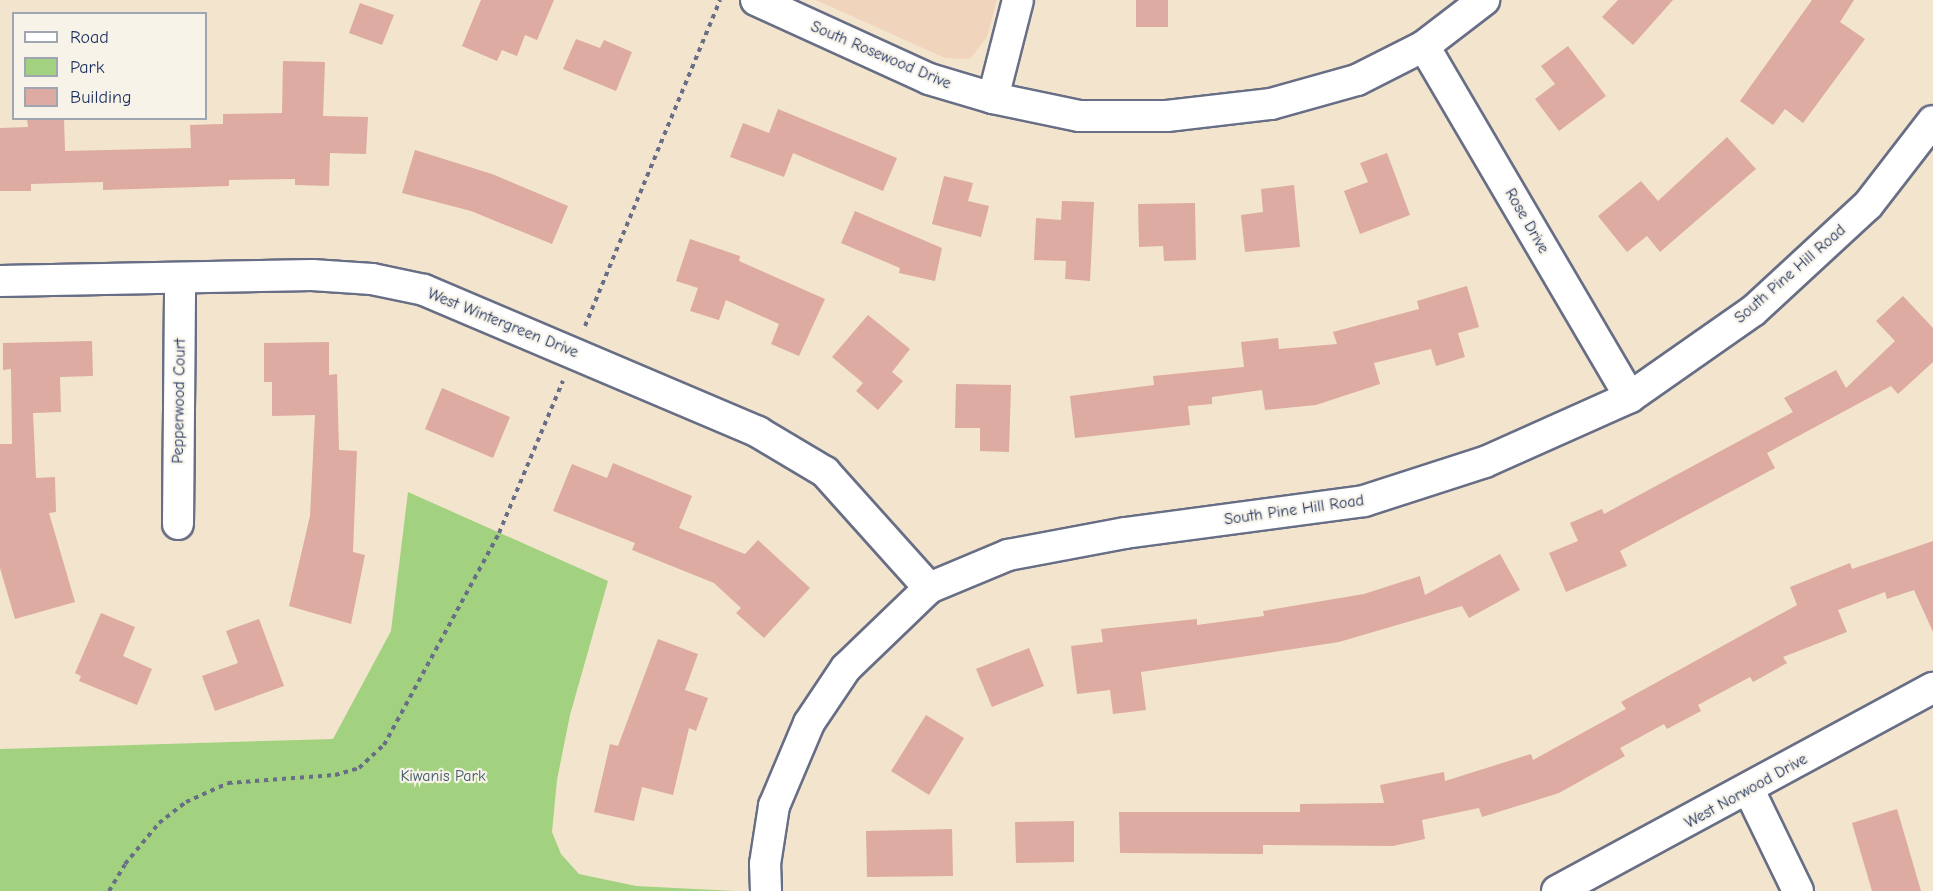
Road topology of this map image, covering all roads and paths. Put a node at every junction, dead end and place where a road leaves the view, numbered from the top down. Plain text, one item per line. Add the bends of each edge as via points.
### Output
1 (720, 0) edge
2 (756, 0) edge
3 (1018, 0) edge
4 (1484, 0) edge
5 (1424, 46) junction
6 (993, 98) junction
7 (1933, 121) edge
8 (180, 278) junction
9 (0, 280) edge
10 (574, 352) junction
11 (1630, 397) junction
12 (178, 524) dead end
13 (929, 588) junction
14 (1933, 688) edge
15 (1749, 790) junction
16 (110, 891) edge
17 (766, 891) edge
18 (1557, 891) edge
19 (1798, 891) edge

1 - 10 path
2 - 6 street, South Rosewood Drive via 929,79
3 - 6 street
4 - 5 street, South Rosewood Drive
5 - 6 street, South Rosewood Drive via 1357,80 1271,104 1167,116 1079,116
5 - 11 street, Rose Drive
7 - 11 street, South Pine Hill Road via 1868,205 1753,311
8 - 9 street, West Wintergreen Drive
8 - 10 street, West Wintergreen Drive via 312,274 372,279 424,290
8 - 12 street, Pepperwood Court
10 - 13 street, West Wintergreen Drive via 758,432 825,472
10 - 16 path via 499,533 384,745 359,768 336,776 228,783 186,802 159,823 125,864
11 - 13 street, South Pine Hill Road via 1485,462 1364,501 1125,533 1008,555
13 - 17 street, South Pine Hill Road via 846,668 809,723 774,806 765,864
14 - 15 street, West Norwood Drive
15 - 18 street, West Norwood Drive
15 - 19 street

